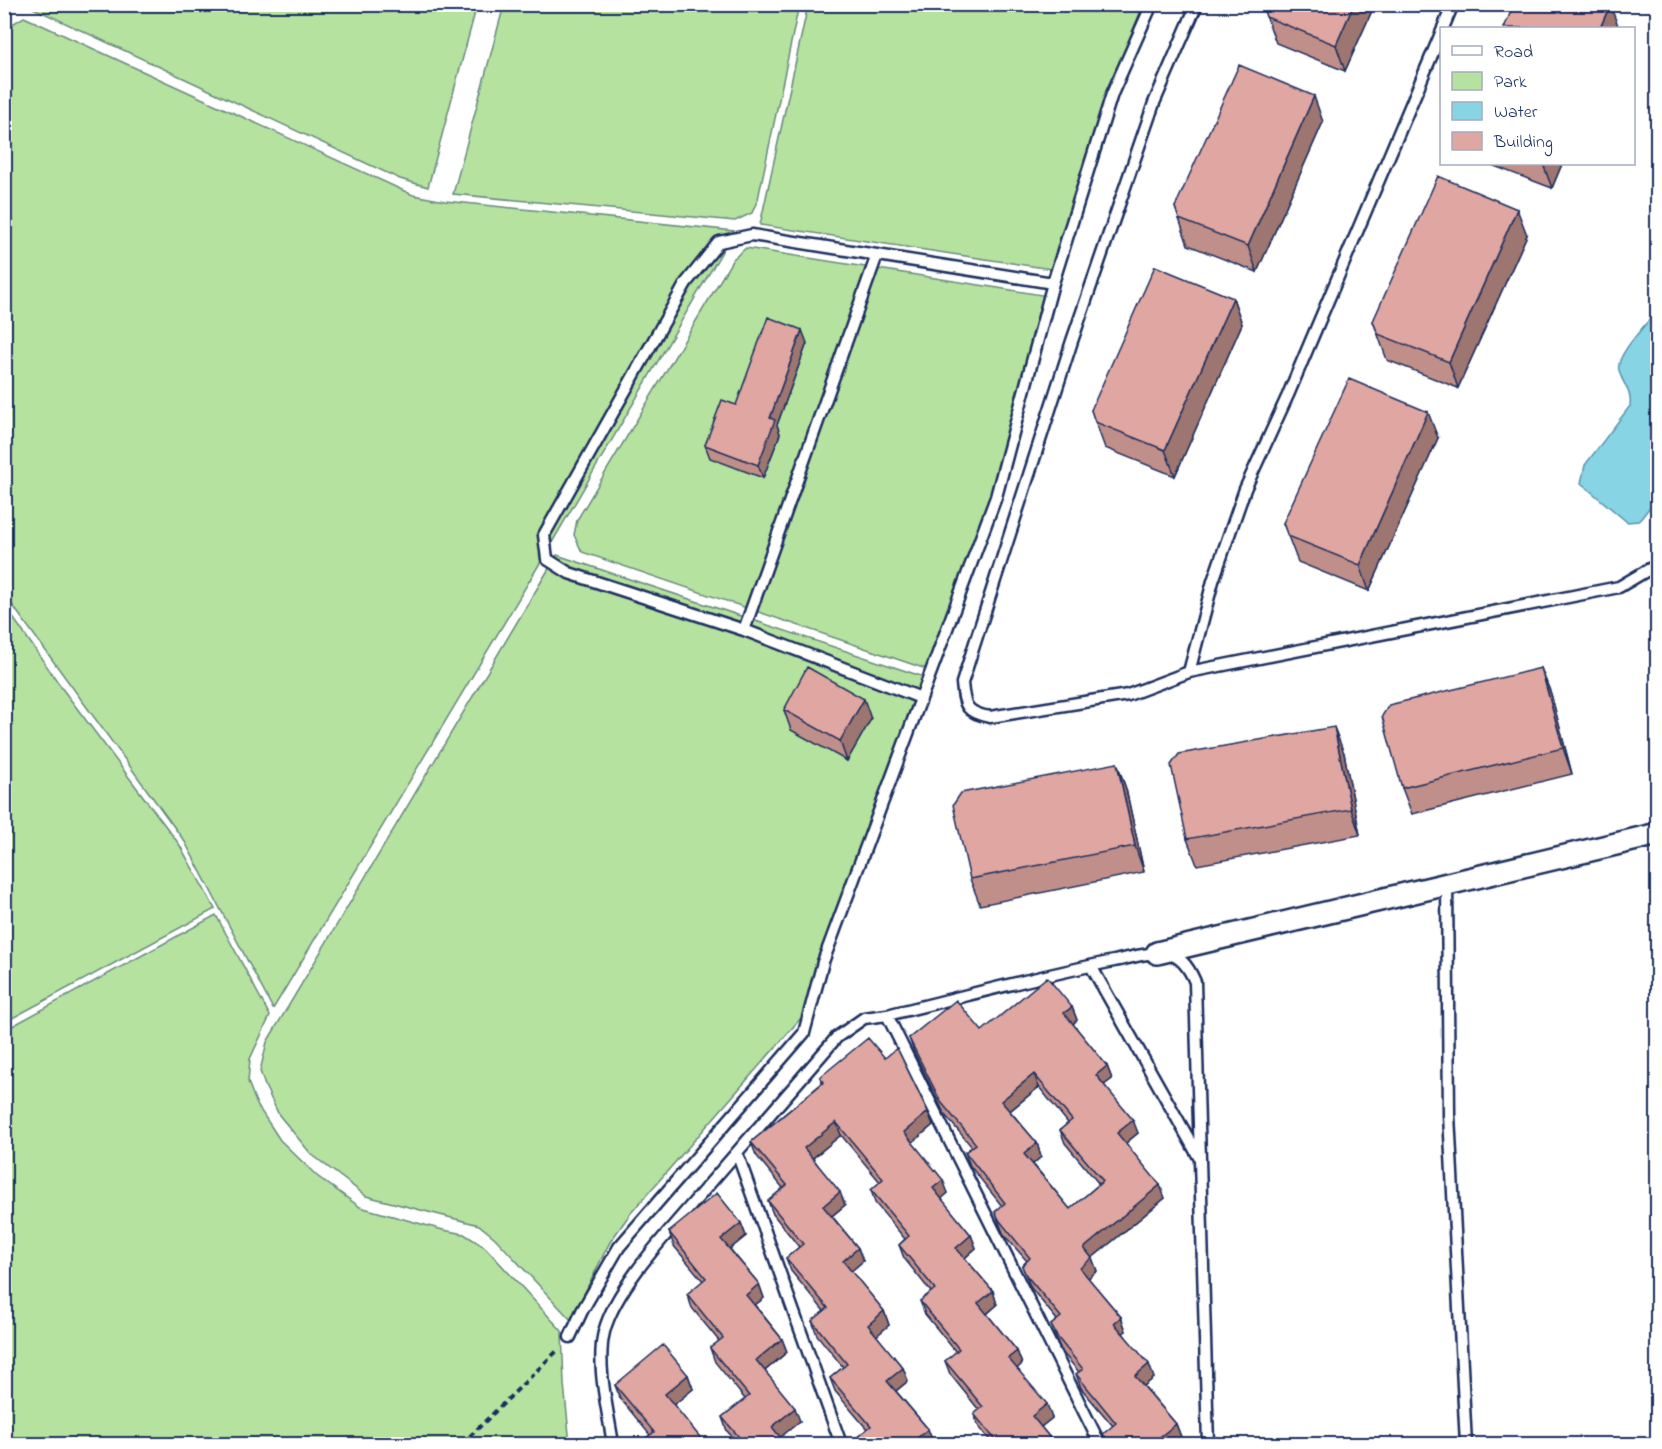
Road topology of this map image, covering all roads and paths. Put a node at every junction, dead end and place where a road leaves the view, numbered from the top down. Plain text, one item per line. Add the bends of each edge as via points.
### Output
1 (1152, 4) edge
2 (1197, 4) edge
3 (1453, 4) edge
4 (1443, 27) edge
5 (1440, 35) edge
6 (877, 255) junction
7 (1053, 283) junction
8 (1658, 564) edge
9 (744, 630) junction
10 (1189, 672) junction
11 (921, 698) junction
12 (1658, 834) edge
13 (1447, 884) junction
14 (1157, 953) junction
15 (1091, 966) junction
16 (887, 1015) junction
17 (737, 1153) junction
18 (1200, 1160) junction
19 (570, 1337) joint
20 (462, 1444) edge
21 (613, 1444) edge
22 (841, 1444) edge
23 (1100, 1444) edge
24 (1208, 1444) edge
25 (1466, 1444) edge

1 - 7 lane via 1112,94
2 - 10 lane via 1150,112 1072,341 962,684 963,697 975,714 990,717 1128,694
3 - 4 lane
5 - 10 lane via 1245,489 1213,581
6 - 7 lane
6 - 9 lane
6 - 9 lane via 752,236 719,242 686,283 544,535 547,559 569,573
7 - 11 lane via 996,497
8 - 10 lane via 1619,586
9 - 11 lane
11 - 19 lane via 823,962 804,1033 619,1247
12 - 13 street
13 - 14 street
13 - 25 lane via 1449,1115
14 - 15 lane
14 - 18 lane via 1181,960 1195,982
15 - 16 lane
15 - 18 lane
16 - 17 lane via 864,1018 837,1037
16 - 23 lane
17 - 21 lane via 656,1246 628,1284 604,1332 601,1364
17 - 22 lane
18 - 24 lane
19 - 20 path

